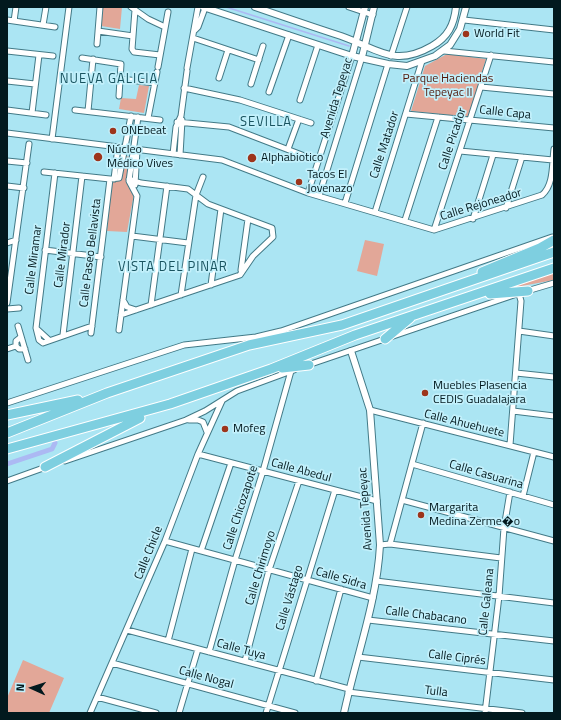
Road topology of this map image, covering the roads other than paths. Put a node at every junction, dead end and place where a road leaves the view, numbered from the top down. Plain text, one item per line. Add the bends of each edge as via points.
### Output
1 (16, 7) edge
2 (46, 7) edge
3 (69, 7) edge
4 (100, 7) edge
5 (198, 7) edge
6 (204, 7) edge
7 (255, 7) edge
8 (349, 7) edge
9 (374, 7) edge
10 (407, 7) edge
11 (456, 7) edge
12 (466, 7) edge
13 (133, 9) edge
14 (365, 10) edge
15 (168, 12) dead end
16 (373, 15) junction
17 (7, 20) edge
18 (464, 20) junction
19 (14, 21) junction
20 (43, 25) junction
21 (55, 26) dead end
22 (165, 27) junction
23 (194, 30) junction
24 (554, 30) edge
25 (98, 31) junction
26 (289, 35) junction
27 (132, 36) junction
28 (193, 38) junction
29 (357, 42) junction
30 (97, 44) dead end
31 (318, 45) junction
32 (263, 46) dead end
33 (365, 47) junction
34 (228, 50) junction
35 (7, 51) edge
36 (444, 51) junction
37 (39, 54) junction
38 (160, 55) junction
39 (491, 55) junction
40 (53, 56) dead end
41 (352, 56) junction
42 (391, 56) junction
43 (362, 57) junction
44 (82, 58) dead end
45 (93, 59) junction
46 (259, 60) junction
47 (422, 61) junction
48 (554, 62) edge
49 (388, 64) junction
50 (219, 78) dead end
51 (7, 80) edge
52 (121, 80) junction
53 (155, 83) junction
54 (35, 84) junction
55 (251, 84) dead end
56 (481, 87) junction
57 (184, 88) junction
58 (269, 92) dead end
59 (554, 94) edge
60 (119, 96) dead end
61 (300, 100) dead end
62 (7, 110) edge
63 (75, 110) dead end
64 (88, 112) junction
65 (32, 113) junction
66 (406, 114) junction
67 (46, 115) dead end
68 (131, 116) junction
69 (138, 117) junction
70 (438, 117) junction
71 (148, 118) junction
72 (299, 119) junction
73 (470, 119) junction
74 (160, 120) dead end
75 (180, 123) junction
76 (311, 123) dead end
77 (554, 128) edge
78 (7, 134) edge
79 (52, 139) junction
80 (29, 144) dead end
81 (118, 147) junction
82 (124, 148) junction
83 (135, 149) junction
84 (288, 149) junction
85 (554, 149) edge
86 (460, 152) junction
87 (173, 154) junction
88 (180, 155) junction
89 (302, 155) dead end
90 (493, 155) junction
91 (522, 157) junction
92 (552, 160) junction
93 (7, 161) edge
94 (27, 163) junction
95 (44, 172) dead end
96 (55, 173) junction
97 (82, 176) junction
98 (203, 178) dead end
99 (112, 179) junction
100 (129, 179) junction
101 (135, 182) junction
102 (7, 186) edge
103 (167, 186) junction
104 (24, 188) junction
105 (134, 189) junction
106 (308, 193) junction
107 (196, 195) junction
108 (319, 196) junction
109 (345, 203) junction
110 (506, 208) junction
111 (221, 209) junction
112 (374, 212) junction
113 (248, 219) junction
114 (473, 219) junction
115 (405, 220) junction
116 (434, 230) junction
117 (132, 236) junction
118 (554, 237) edge
119 (160, 239) junction
120 (16, 240) junction
121 (554, 240) edge
122 (7, 243) edge
123 (188, 243) junction
124 (45, 250) junction
125 (554, 252) edge
126 (73, 254) junction
127 (101, 257) junction
128 (554, 268) edge
129 (240, 275) junction
130 (9, 276) edge
131 (467, 283) junction
132 (554, 283) edge
133 (211, 285) junction
134 (524, 292) junction
135 (181, 295) junction
136 (475, 295) junction
137 (123, 299) junction
138 (7, 303) edge
139 (151, 305) junction
140 (19, 308) dead end
141 (7, 309) edge
142 (136, 310) junction
143 (416, 314) junction
144 (121, 316) junction
145 (18, 326) dead end
146 (92, 326) junction
147 (119, 330) dead end
148 (519, 331) junction
149 (91, 333) dead end
150 (63, 335) junction
151 (554, 336) edge
152 (21, 338) junction
153 (385, 339) junction
154 (16, 346) junction
155 (7, 349) edge
156 (25, 349) junction
157 (351, 351) junction
158 (28, 360) dead end
159 (309, 365) junction
160 (271, 369) junction
161 (291, 371) junction
162 (516, 373) junction
163 (554, 377) edge
164 (107, 393) junction
165 (222, 400) junction
166 (7, 403) edge
167 (170, 404) junction
168 (370, 410) junction
169 (513, 411) junction
170 (7, 415) edge
171 (554, 416) edge
172 (186, 420) junction
173 (423, 423) junction
174 (7, 433) edge
175 (207, 434) junction
176 (510, 446) junction
177 (7, 449) edge
178 (534, 452) junction
179 (198, 454) junction
180 (554, 457) edge
181 (231, 463) junction
182 (412, 464) junction
183 (45, 468) junction
184 (263, 471) junction
185 (7, 481) edge
186 (299, 481) junction
187 (335, 490) junction
188 (510, 492) junction
189 (523, 496) junction
190 (402, 500) junction
191 (377, 501) junction
192 (554, 505) edge
193 (504, 528) junction
194 (165, 541) junction
195 (554, 541) edge
196 (390, 544) junction
197 (380, 545) junction
198 (192, 549) junction
199 (201, 551) junction
200 (501, 558) junction
201 (235, 560) junction
202 (269, 570) junction
203 (306, 580) junction
204 (376, 581) junction
205 (341, 589) junction
206 (499, 596) junction
207 (373, 598) junction
208 (554, 603) edge
209 (368, 620) junction
210 (127, 630) junction
211 (494, 634) junction
212 (168, 641) junction
213 (554, 641) edge
214 (198, 649) junction
215 (209, 652) junction
216 (358, 657) junction
217 (245, 661) junction
218 (112, 663) junction
219 (278, 670) junction
220 (489, 672) junction
221 (554, 680) edge
222 (316, 681) junction
223 (187, 684) junction
224 (349, 691) junction
225 (98, 697) junction
226 (268, 706) junction
227 (485, 711) edge
228 (90, 713) edge
229 (156, 713) edge
230 (179, 713) edge
231 (266, 713) edge
232 (295, 713) edge
233 (344, 713) edge
234 (522, 713) edge

1 - 19 street
2 - 20 street
3 - 79 street
4 - 25 street
5 - 23 street
6 - 23 street via 198,27
6 - 26 street
7 - 29 street
8 - 14 street
9 - 16 street, Avenida Tepeyac
10 - 42 street
11 - 42 street via 451,29 440,42 417,55
12 - 18 street
13 - 22 street
13 - 27 street
14 - 16 street
14 - 29 street, Avenida Tepeyac
15 - 22 street
16 - 33 street, Avenida Tepeyac
17 - 19 street
18 - 24 street
18 - 36 street via 456,37
19 - 20 street
20 - 21 street
22 - 38 street
23 - 28 street
25 - 27 street
25 - 30 street
26 - 31 street
26 - 58 street
27 - 38 street via 134,52
28 - 34 street
28 - 57 street
29 - 33 street
29 - 41 street, Avenida Tepeyac
31 - 41 street
31 - 61 street
32 - 46 street
33 - 42 street
33 - 43 street, Avenida Tepeyac
34 - 46 street
34 - 50 street
35 - 37 street
36 - 39 street
36 - 47 street
37 - 40 street
37 - 54 street
38 - 53 street
39 - 48 street
39 - 56 street, Calle Picador
41 - 43 street
41 - 106 street, Avenida Tepeyac
43 - 49 street
43 - 108 street, Avenida Tepeyac
44 - 45 street
45 - 52 street via 121,64
45 - 64 street
46 - 55 street
47 - 49 street via 407,66
47 - 66 street, Calle Matador
49 - 109 street
51 - 54 street
52 - 53 street
52 - 60 street
53 - 71 street
54 - 65 street
56 - 59 street
56 - 73 street, Calle Picador
57 - 72 street via 240,100
57 - 75 street
62 - 65 street
63 - 64 street
64 - 68 street
65 - 67 street
66 - 70 street, Calle Capa
66 - 112 street, Calle Matador
68 - 69 street
68 - 82 street
69 - 71 street
69 - 83 street
70 - 73 street, Calle Capa
70 - 115 street
71 - 74 street
72 - 76 street
72 - 84 street
73 - 77 street, Calle Capa
73 - 86 street, Calle Picador
75 - 84 street via 229,127
75 - 87 street
75 - 88 street
78 - 79 street, Calle Rejoneador
79 - 81 street, Calle Rejoneador
80 - 94 street
81 - 82 street, Calle Rejoneador
81 - 99 street, Calle Paseo Bellavista
82 - 83 street, Calle Rejoneador
82 - 99 street, Calle Paseo Bellavista via 119,178
83 - 87 street, Calle Rejoneador
83 - 100 street
83 - 101 street
84 - 89 street
85 - 92 street, Calle Rejoneador
86 - 90 street
86 - 116 street, Calle Picador
87 - 88 street, Calle Rejoneador
88 - 106 street, Calle Rejoneador via 222,160
90 - 91 street
90 - 114 street
91 - 92 street
91 - 110 street
92 - 110 street, Calle Rejoneador via 550,182 546,191 537,198
93 - 94 street
94 - 104 street
95 - 96 street
96 - 97 street
96 - 124 street, Calle Miramar
97 - 99 street
97 - 126 street, Calle Mirador
98 - 107 street
99 - 127 street, Calle Paseo Bellavista
100 - 101 street
100 - 105 street
101 - 103 street
101 - 105 street
102 - 104 street
103 - 107 street via 188,188
103 - 119 street
104 - 120 street
105 - 117 street via 137,196
106 - 108 street, Calle Rejoneador
107 - 111 street
107 - 123 street
108 - 109 street, Calle Rejoneador
109 - 112 street, Calle Rejoneador
110 - 114 street, Calle Rejoneador
111 - 113 street
111 - 133 street
112 - 115 street, Calle Rejoneador
113 - 129 street
113 - 129 street via 273,229 272,239 253,256
114 - 116 street, Calle Rejoneador
115 - 116 street, Calle Rejoneador
117 - 119 street
117 - 137 street
118 - 166 street via 281,331 184,345
119 - 123 street
119 - 139 street
120 - 122 street
120 - 130 street
121 - 131 highway via 484,270
123 - 135 street
124 - 126 street
124 - 150 street, Calle Miramar via 36,328 48,341
125 - 131 highway
126 - 127 street
126 - 150 street, Calle Mirador
127 - 146 street, Calle Paseo Bellavista
128 - 136 highway
129 - 133 street
130 - 138 street
131 - 164 highway via 342,325 249,345
132 - 134 street
133 - 135 street
134 - 136 highway
134 - 148 street
134 - 153 street
135 - 139 street
136 - 143 highway
137 - 142 street via 127,307
137 - 144 street
139 - 142 street
140 - 141 street
142 - 144 street
143 - 153 highway
143 - 160 highway
144 - 147 street
145 - 152 street
146 - 149 street, Calle Paseo Bellavista
146 - 150 street
148 - 151 street
148 - 162 street
152 - 154 street via 16,341
152 - 156 street
153 - 157 street
154 - 155 street
154 - 156 street
156 - 158 street
157 - 159 street
157 - 168 street, Avenida Tepeyac
159 - 160 highway
159 - 161 street
160 - 167 highway
161 - 165 street via 237,391
161 - 184 street, Calle Chicozapote
162 - 163 street
162 - 169 street
164 - 170 highway
164 - 174 highway
165 - 172 street
165 - 175 street, Calle Chicle
167 - 177 highway
167 - 183 highway via 131,421
168 - 173 street, Calle Ahuehuete
168 - 191 street, Avenida Tepeyac
169 - 171 street
169 - 176 street
172 - 175 street via 196,419 203,422
172 - 183 street
173 - 176 street, Calle Ahuehuete
173 - 182 street
175 - 179 street, Calle Chicle
176 - 178 street, Calle Ahuehuete
178 - 180 street, Calle Ahuehuete
178 - 189 street
179 - 181 street, Calle Abedul
179 - 194 street, Calle Chicle
181 - 184 street, Calle Abedul
181 - 199 street
182 - 188 street, Calle Casuarina
182 - 190 street
183 - 185 street
184 - 186 street, Calle Abedul
184 - 201 street, Calle Chicozapote
186 - 187 street, Calle Abedul
186 - 202 street, Calle Chirimoyo
187 - 191 street, Calle Abedul
187 - 203 street, Calle Vástago
188 - 189 street, Calle Casuarina
188 - 193 street, Calle Galeana
189 - 192 street, Calle Casuarina
190 - 193 street
190 - 196 street
191 - 197 street, Avenida Tepeyac
193 - 195 street
193 - 200 street, Calle Galeana
194 - 198 street, Calle Sidra
194 - 210 street, Calle Chicle
196 - 197 street
196 - 200 street
197 - 204 street, Avenida Tepeyac
198 - 199 street, Calle Sidra
198 - 212 street
199 - 201 street, Calle Sidra
200 - 206 street, Calle Galeana
201 - 202 street, Calle Sidra
201 - 215 street, Calle Chicozapote
202 - 203 street, Calle Sidra
202 - 217 street, Calle Chirimoyo
203 - 205 street, Calle Sidra
203 - 219 street, Calle Vástago
204 - 206 street, Calle Sidra
204 - 207 street, Avenida Tepeyac
205 - 207 street, Calle Sidra
205 - 222 street
206 - 208 street, Calle Sidra
206 - 211 street, Calle Galeana
207 - 209 street, Avenida Tepeyac
209 - 211 street, Calle Chabacano
209 - 216 street, Avenida Tepeyac
210 - 212 street, Calle Tuya
210 - 218 street, Calle Chicle
211 - 213 street, Calle Chabacano
211 - 220 street, Calle Galeana
212 - 214 street, Calle Tuya
214 - 215 street, Calle Tuya
214 - 223 street
215 - 217 street, Calle Tuya
216 - 220 street, Calle Ciprés
216 - 224 street, Avenida Tepeyac
217 - 219 street, Calle Tuya
218 - 223 street, Calle Nogal
218 - 225 street, Calle Chicle
219 - 222 street, Calle Tuya
219 - 226 street, Calle Vástago
220 - 221 street, Calle Ciprés
220 - 227 street, Calle Galeana
222 - 224 street, Calle Tuya
223 - 226 street, Calle Nogal
223 - 230 street
224 - 227 street, Tulla
224 - 233 street, Avenida Tepeyac
225 - 228 street, Calle Chicle
225 - 229 street
226 - 231 street, Calle Vástago
226 - 232 street, Calle Nogal
227 - 234 street, Tulla

